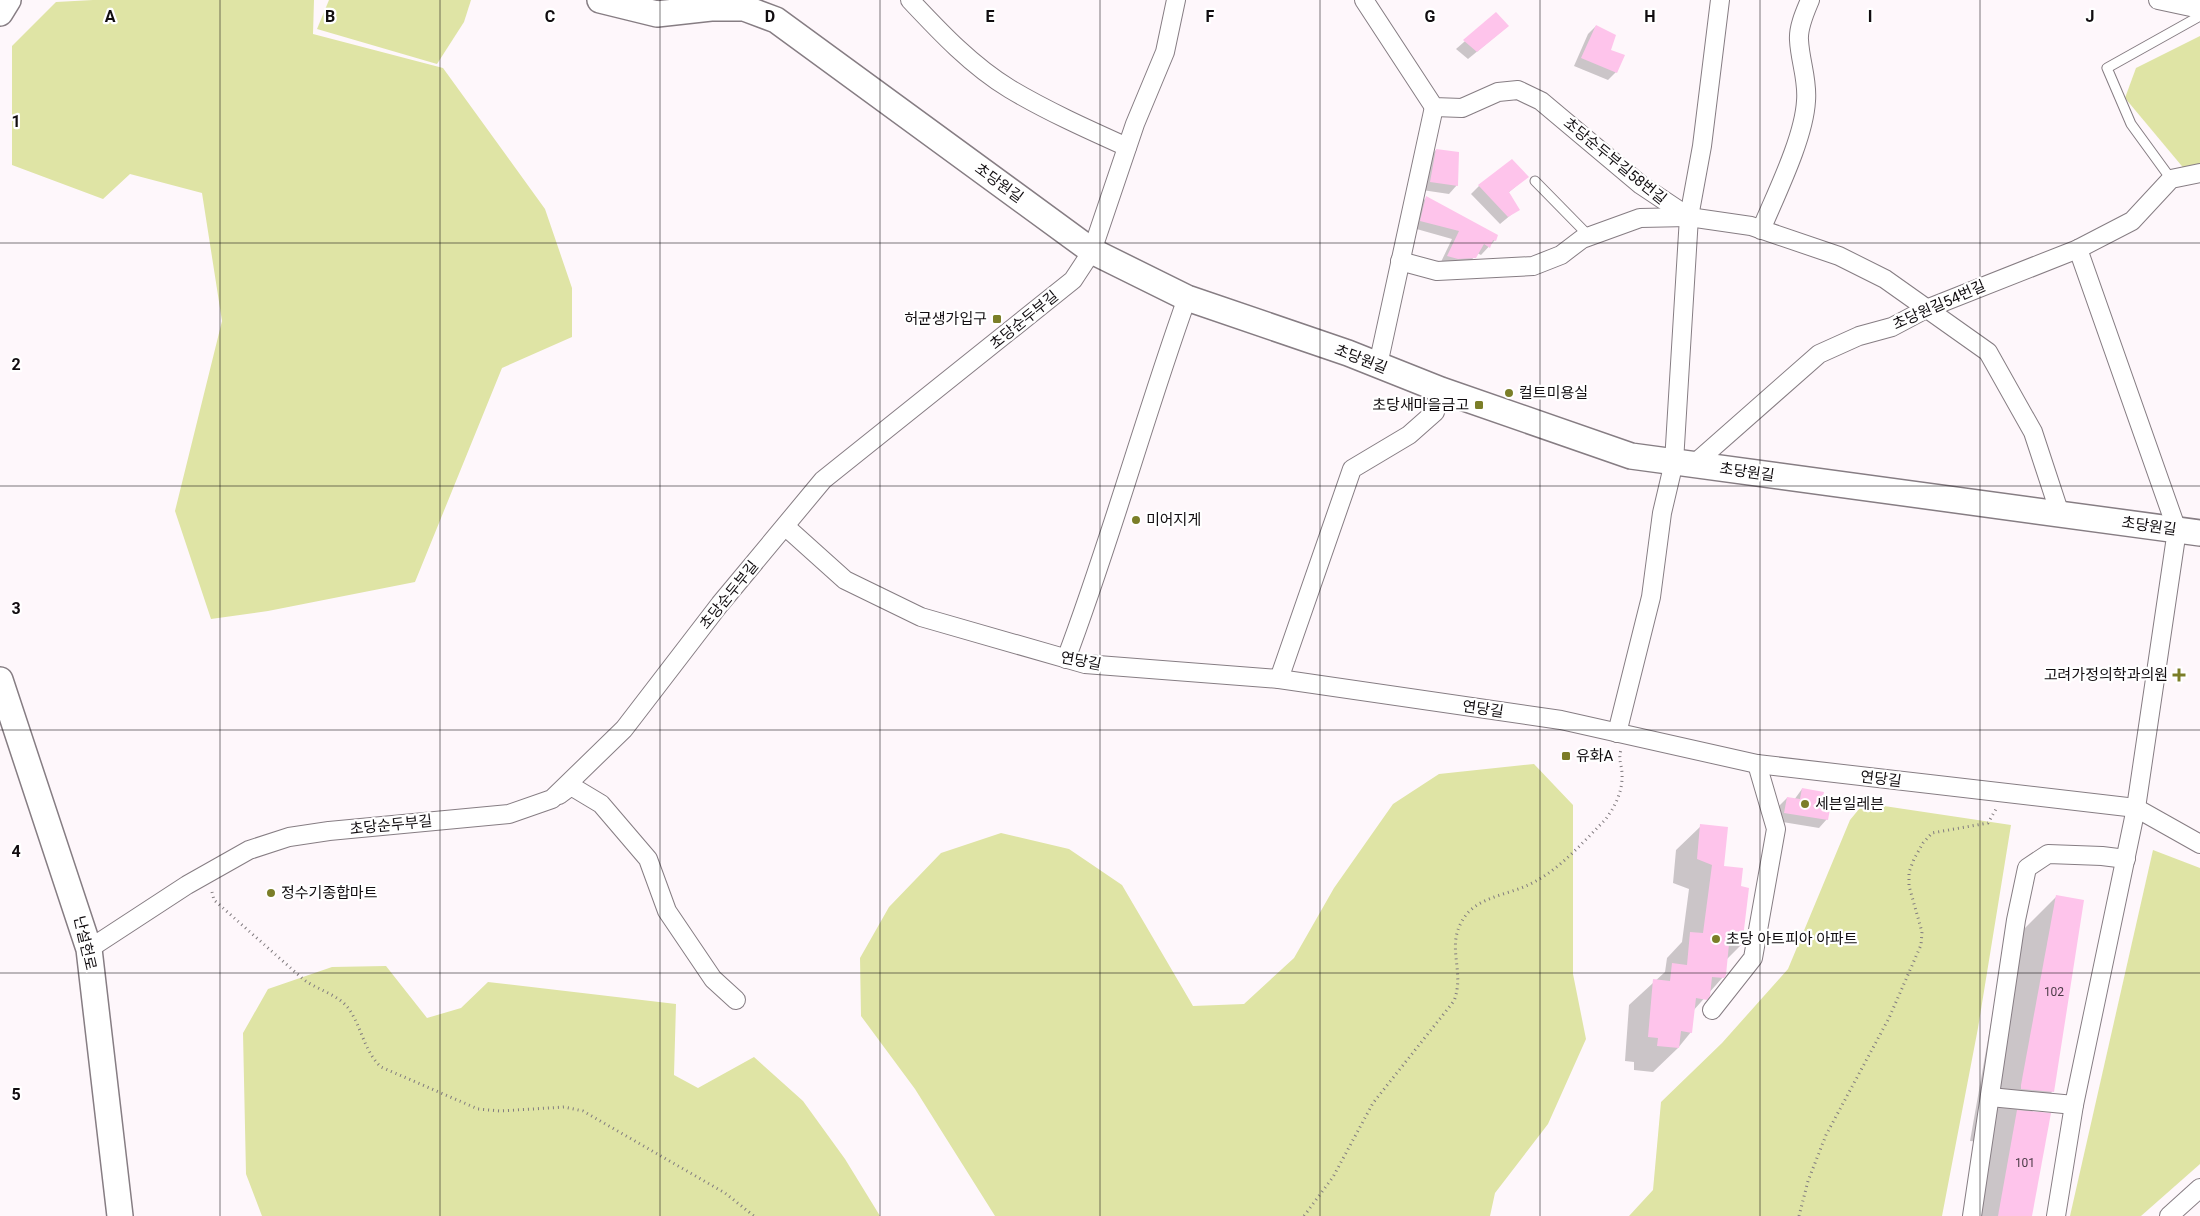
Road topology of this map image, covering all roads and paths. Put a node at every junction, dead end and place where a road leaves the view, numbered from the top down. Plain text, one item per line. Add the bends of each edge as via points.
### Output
1 (8, 0) edge
2 (600, 0) edge
3 (910, 0) edge
4 (1176, 0) edge
5 (1364, 0) edge
6 (1720, 0) edge
7 (1810, 0) edge
8 (2158, 0) edge
9 (2200, 9) edge
10 (0, 13) edge
11 (2200, 16) edge
12 (1434, 106) junction
13 (1127, 147) junction
14 (2200, 173) edge
15 (2171, 179) junction
16 (1535, 181) dead end
17 (1689, 217) junction
18 (1761, 230) junction
19 (1589, 236) junction
20 (2078, 249) junction
21 (1092, 251) junction
22 (1400, 261) junction
23 (1187, 298) junction
24 (1926, 309) junction
25 (1378, 365) junction
26 (1441, 390) junction
27 (1683, 463) junction
28 (2060, 514) junction
29 (786, 526) junction
30 (2188, 531) edge
31 (1066, 659) junction
32 (1279, 679) junction
33 (0, 680) edge
34 (1621, 734) junction
35 (1757, 764) junction
36 (2005, 793) junction
37 (552, 799) junction
38 (2136, 808) junction
39 (2200, 844) edge
40 (2126, 860) junction
41 (207, 874) junction
42 (89, 949) junction
43 (736, 1000) dead end
44 (1712, 1010) dead end
45 (1990, 1097) junction
46 (2074, 1106) junction
47 (2200, 1188) edge
48 (120, 1216) edge
49 (754, 1216) edge
50 (1304, 1216) edge
51 (1799, 1216) edge
52 (1972, 1216) edge
53 (2056, 1216) edge
54 (2168, 1216) edge

1 - 10 street
2 - 21 street, 초당원길 via 657,14 744,8 776,20
3 - 13 street via 951,43 1009,88 1079,126
4 - 13 street, 초당순두부길 via 1165,52
5 - 12 street
6 - 17 street via 1702,146
7 - 18 street via 1799,39 1806,78 1806,102 1795,146
8 - 9 street
11 - 15 lane via 2107,68 2131,124
12 - 17 street, 초당순두부길58번길 via 1462,108 1498,92 1518,90 1541,101 1641,185
12 - 22 street
13 - 21 street, 초당순두부길
14 - 15 street
15 - 20 street, 초당원길54번길 via 2132,221
16 - 19 lane
17 - 18 street, 초당순두부길58번길
17 - 19 street via 1640,218
17 - 27 street
18 - 24 street, 초당순두부길58번길 via 1839,256 1885,279
19 - 22 street via 1561,255 1533,266 1437,272
20 - 24 street, 초당원길54번길
20 - 30 street
21 - 23 street, 초당원길
21 - 29 street, 초당순두부길 via 1073,280 823,480
22 - 25 street
23 - 25 street, 초당원길
23 - 31 street via 1097,577
24 - 27 street, 초당원길54번길 via 1892,327 1859,336 1819,354
24 - 28 street, 초당순두부길58번길 via 1988,352 2033,432
25 - 26 street, 초당원길
26 - 27 street, 초당원길 via 1631,456
26 - 32 street via 1435,412 1409,435 1352,469
27 - 28 street, 초당원길
27 - 34 street via 1662,513 1651,597
28 - 30 street, 초당원길
29 - 31 street, 연당길 via 845,580 921,617
29 - 37 street, 초당순두부길 via 720,604 624,729
30 - 38 street
31 - 32 street, 연당길 via 1085,664
32 - 34 street, 연당길 via 1561,720
33 - 42 street, 난설헌로
34 - 35 street, 연당길
34 - 50 path via 1622,788 1615,805 1605,820 1548,875 1484,901 1465,915 1455,943 1460,978 1454,1002 1373,1103 1333,1177
35 - 36 street, 연당길
35 - 44 street via 1776,829 1753,958
36 - 38 street, 연당길
36 - 51 path via 1988,823 1932,833 1914,859 1909,872 1909,886 1922,932 1921,946 1888,1018 1826,1135 1808,1181
37 - 41 street, 초당순두부길 via 509,814 289,837 250,850
37 - 43 street via 571,786 601,804 648,860 667,911 713,979
38 - 39 street, 연당길
38 - 40 street
40 - 45 street via 2048,854 2027,868 2016,920
40 - 46 street
41 - 42 street, 초당순두부길
41 - 49 path via 214,900 303,979 339,999 349,1010 372,1058 381,1067 478,1109 500,1111 564,1107 583,1111 725,1193
42 - 48 street, 난설헌로
45 - 46 street
45 - 52 street
46 - 53 street
47 - 54 street

